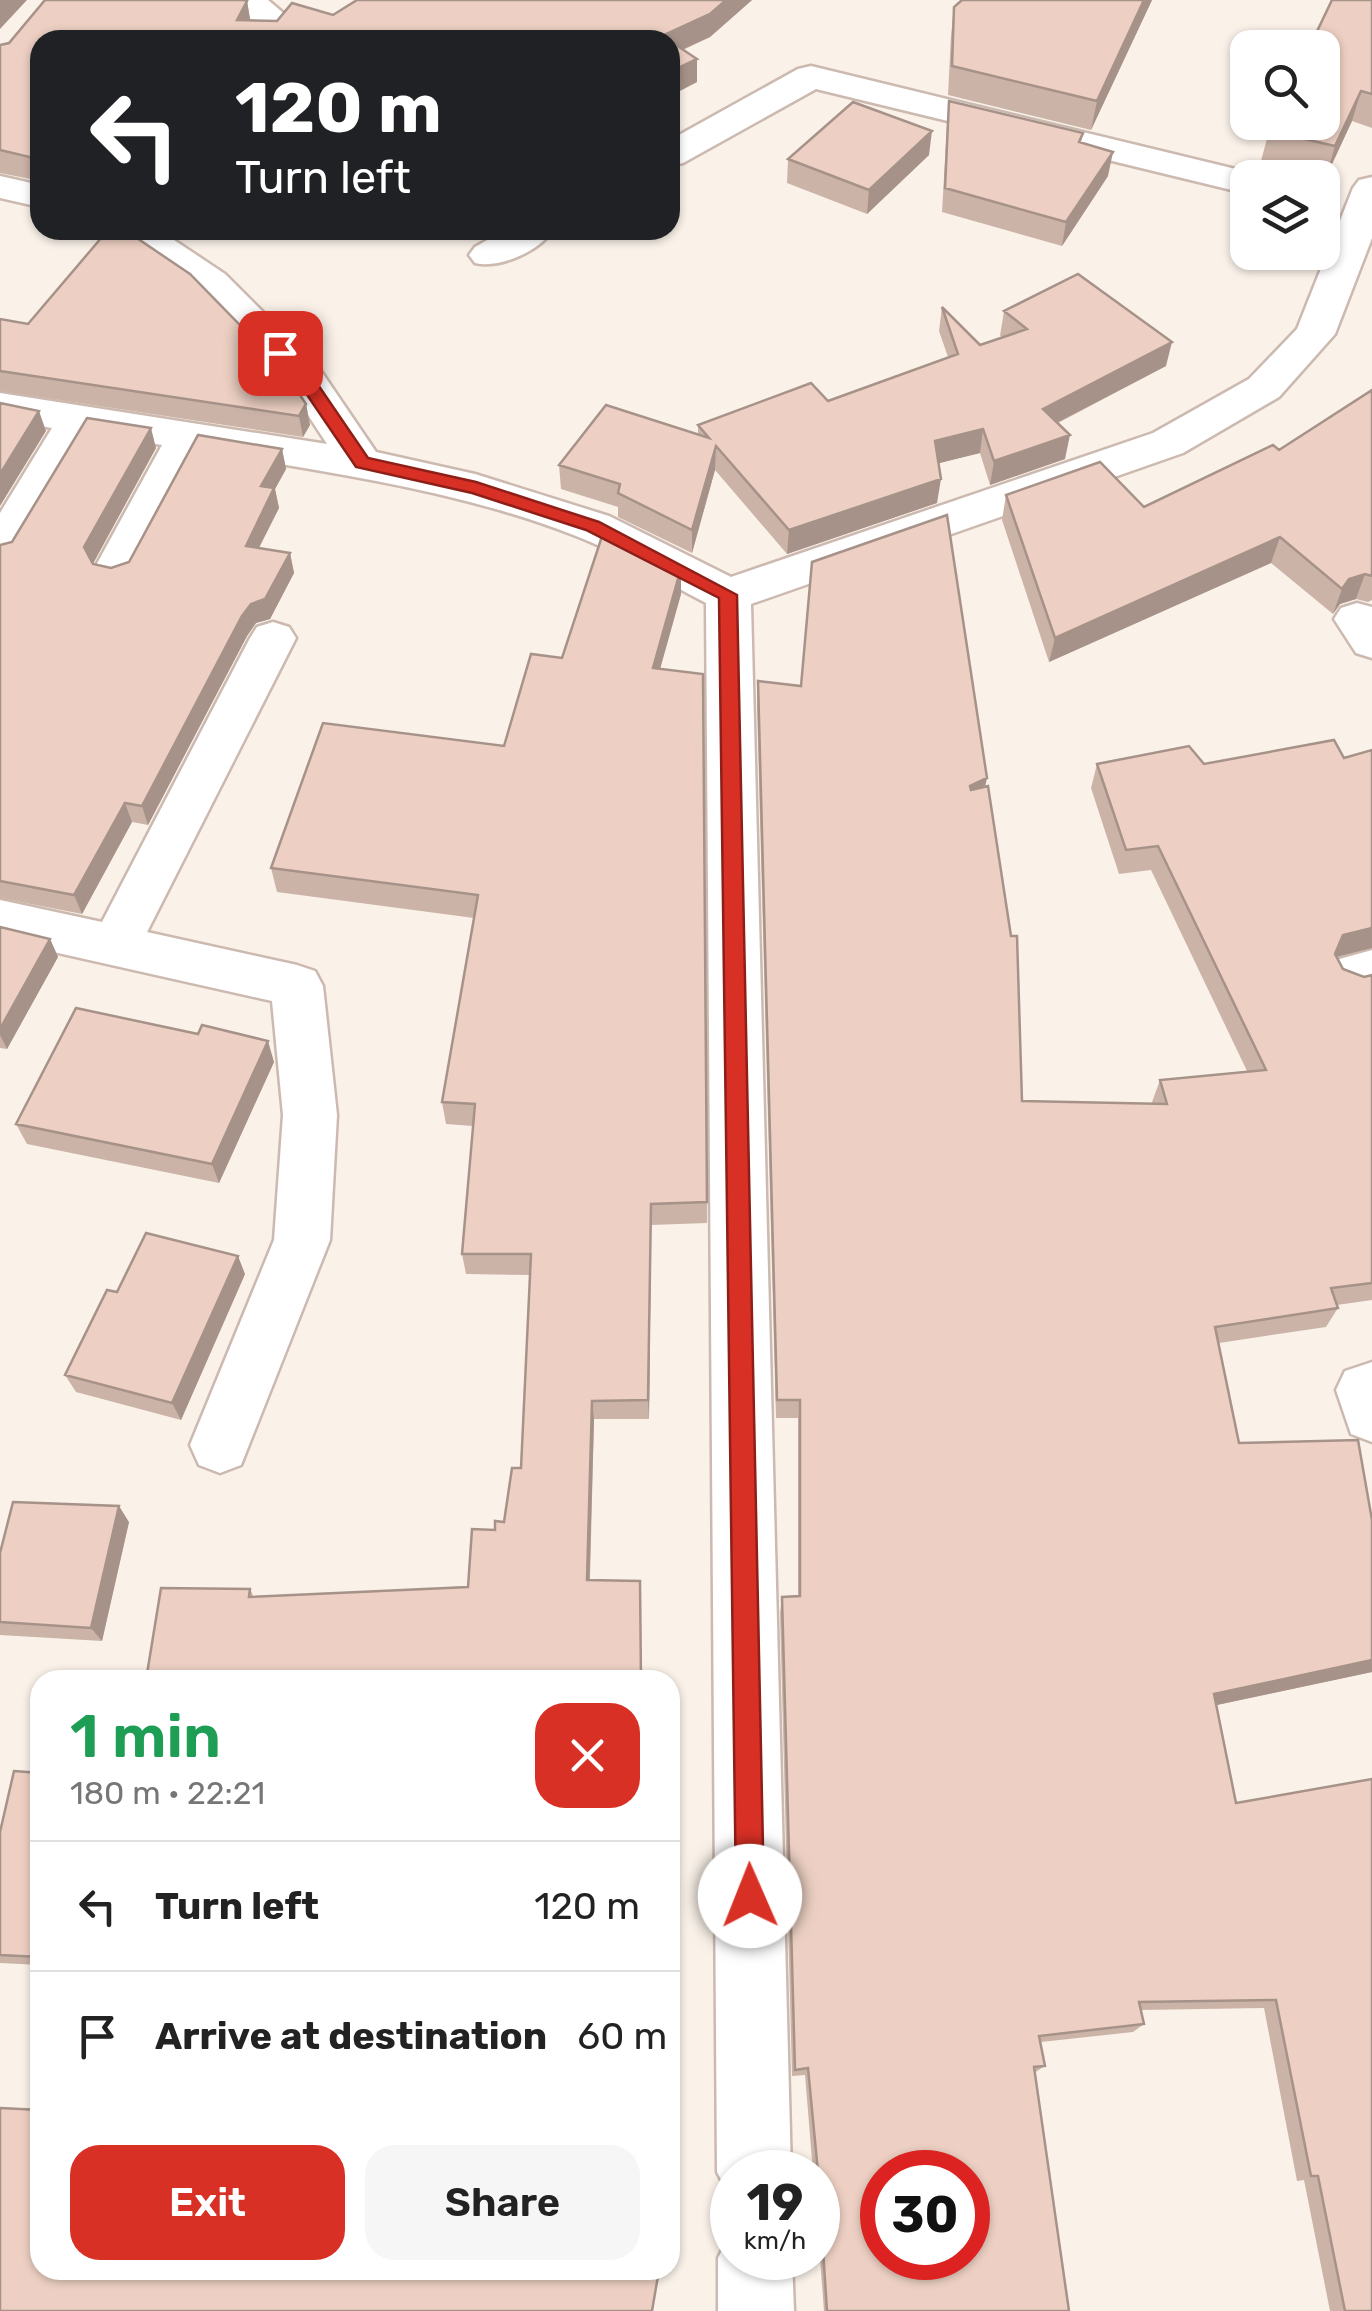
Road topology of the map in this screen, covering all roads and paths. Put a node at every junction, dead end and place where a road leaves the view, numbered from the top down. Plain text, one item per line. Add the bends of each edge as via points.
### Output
1 (236, 0) edge
2 (270, 30) edge
3 (680, 149) edge
4 (1230, 180) edge
5 (0, 186) edge
6 (30, 194) edge
7 (1368, 200) edge
8 (1340, 201) edge
9 (149, 240) edge
10 (516, 240) edge
11 (489, 255) dead end
12 (0, 406) edge
13 (79, 418) junction
14 (189, 435) junction
15 (362, 463) junction
16 (0, 548) edge
17 (116, 569) edge
18 (728, 595) junction
19 (273, 638) dead end
20 (0, 920) edge
21 (115, 946) junction
22 (1372, 1389) edge
23 (1372, 1415) edge
24 (220, 1445) dead end
25 (754, 2150) edge
26 (755, 2280) edge
27 (756, 2311) edge

1 - 2 street via 277,22
3 - 4 street via 811,77
5 - 6 street
7 - 8 street
7 - 18 street via 1315,334 1264,388 1168,443
9 - 15 street via 211,283 304,376
10 - 11 street
12 - 13 street
13 - 14 street
13 - 16 street
14 - 15 street
14 - 17 street
15 - 18 street via 476,488 593,526
18 - 25 street
19 - 21 street
20 - 21 street
21 - 24 street via 297,986 310,1115 302,1240
22 - 23 street via 1366,1390
26 - 27 street

